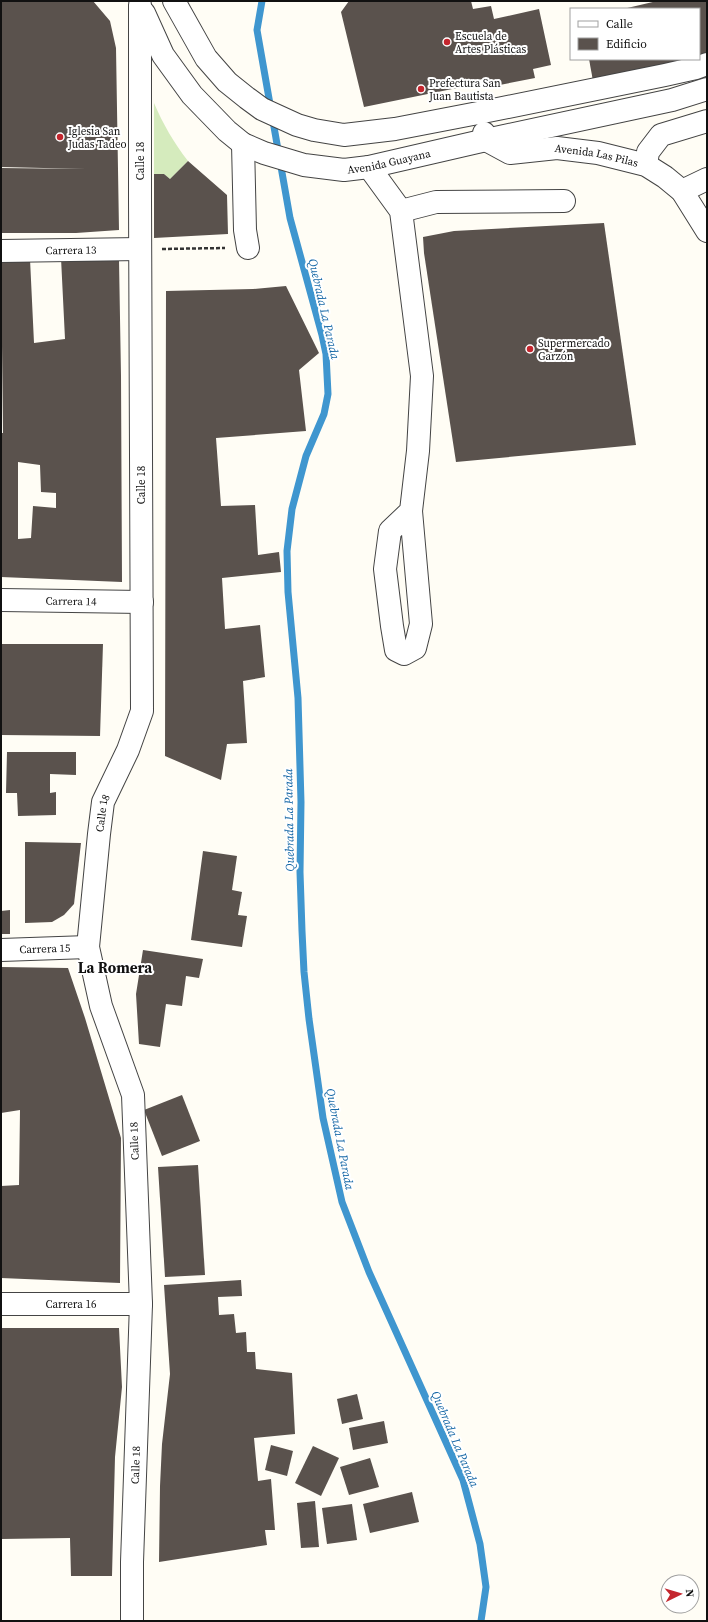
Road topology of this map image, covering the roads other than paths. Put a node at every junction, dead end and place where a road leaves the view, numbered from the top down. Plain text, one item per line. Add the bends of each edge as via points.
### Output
1 (174, 1) edge
2 (139, 3) edge
3 (707, 64) edge
4 (707, 89) edge
5 (478, 113) junction
6 (707, 121) edge
7 (486, 140) junction
8 (243, 144) junction
9 (646, 165) junction
10 (369, 166) junction
11 (707, 179) edge
12 (682, 191) junction
13 (564, 202) dead end
14 (401, 211) junction
15 (707, 231) edge
16 (248, 248) road end
17 (140, 249) junction
18 (1, 251) edge
19 (411, 511) junction
20 (1, 600) edge
21 (142, 602) junction
22 (88, 947) junction
23 (1, 950) edge
24 (1, 1304) edge
25 (141, 1304) junction
26 (132, 1621) edge

1 - 5 street via 206,58 227,82 262,109 297,124 344,135 395,129
2 - 8 street, Avenida Guayana via 163,55 177,76 192,95
2 - 17 street, Calle 18
3 - 5 street
4 - 7 street, Avenida Guayana via 672,100
5 - 7 street
6 - 9 street via 661,135 648,152
7 - 9 street, Avenida Las Pilas via 510,153 557,148 598,152
7 - 10 street, Avenida Guayana
8 - 10 street, Avenida Guayana via 304,166 344,170
8 - 16 street via 245,230
9 - 12 street, Avenida Las Pilas
10 - 14 street
11 - 12 street
12 - 15 street, Avenida Las Pilas
13 - 14 street via 436,202
14 - 19 street via 422,376 418,451
17 - 18 street, Carrera 13
17 - 21 street, Calle 18
19 - 19 street via 390,531 385,569 396,650 404,654 415,648 421,624
20 - 21 street, Carrera 14
21 - 22 street, Calle 18 via 142,711 128,750 103,802
22 - 23 street, Carrera 15
22 - 25 street, Calle 18 via 101,1006 133,1095
24 - 25 street, Carrera 16
25 - 26 street, Calle 18

